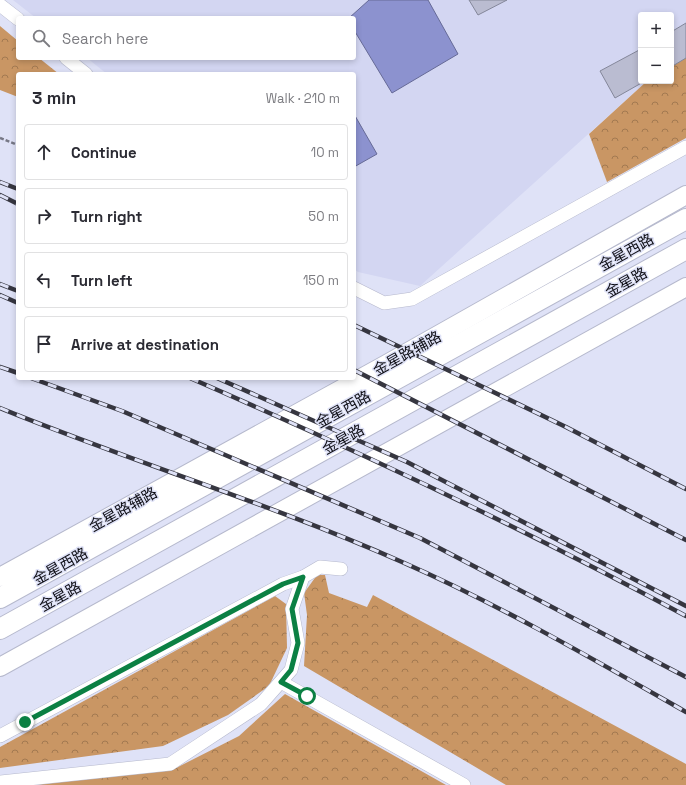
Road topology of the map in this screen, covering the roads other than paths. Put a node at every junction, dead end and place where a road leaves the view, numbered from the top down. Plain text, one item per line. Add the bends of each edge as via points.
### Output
1 (0, 5) edge
2 (16, 17) edge
3 (68, 60) edge
4 (84, 72) edge
5 (686, 147) edge
6 (686, 195) edge
7 (686, 219) edge
8 (686, 249) edge
9 (686, 287) edge
10 (356, 289) edge
11 (341, 569) dead end
12 (0, 577) edge
13 (303, 577) junction
14 (0, 598) edge
15 (0, 629) edge
16 (0, 667) edge
17 (281, 682) junction
18 (0, 736) edge
19 (0, 782) edge
20 (464, 785) edge

1 - 2 street
3 - 4 street
5 - 10 street via 412,299 384,303
6 - 12 street, 金星路辅路 via 385,365
7 - 14 main road, 金星西路
8 - 15 main road, 金星路
9 - 16 street
11 - 13 street via 320,567
13 - 17 street via 292,609 298,643 291,670
13 - 18 street via 283,584
17 - 19 street via 261,704 170,764
17 - 20 street

